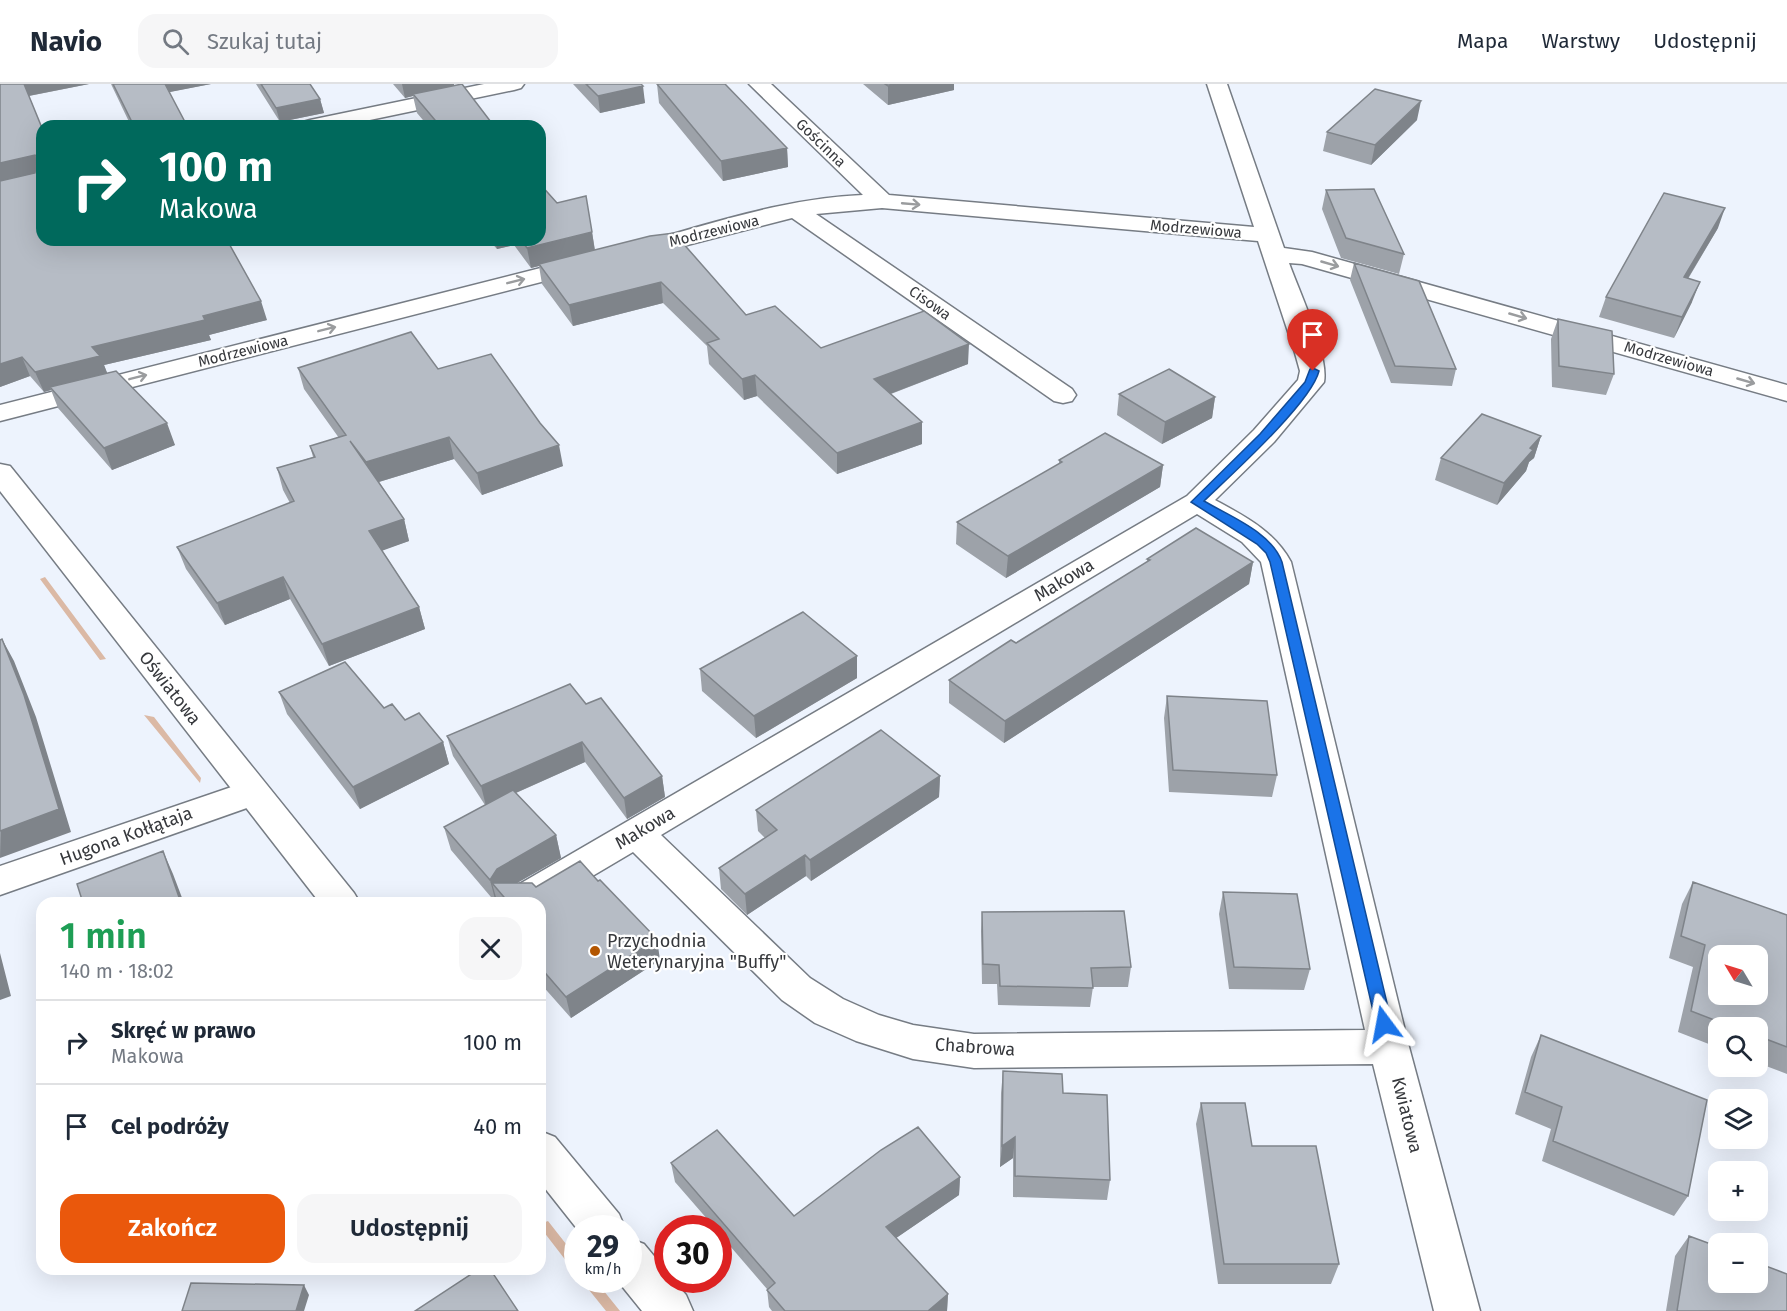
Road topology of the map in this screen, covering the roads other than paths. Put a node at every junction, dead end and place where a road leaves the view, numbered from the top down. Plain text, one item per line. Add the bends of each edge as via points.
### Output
1 (514, 84) edge
2 (759, 84) edge
3 (1217, 84) edge
4 (339, 120) edge
5 (882, 201) junction
6 (796, 210) junction
7 (1270, 244) junction
8 (1787, 393) edge
9 (1063, 395) dead end
10 (0, 412) edge
11 (0, 472) edge
12 (1197, 502) junction
13 (252, 793) junction
14 (636, 833) junction
15 (0, 881) edge
16 (336, 897) edge
17 (527, 897) edge
18 (1389, 1047) junction
19 (546, 1157) edge
20 (592, 1215) edge
21 (642, 1276) edge
22 (670, 1311) edge
23 (1456, 1311) edge

1 - 4 street
2 - 5 street, Gościnna
3 - 7 street, Makowa
5 - 6 street, Modrzewiowa
5 -> 7 street, Modrzewiowa
6 - 9 street, Cisowa
10 -> 6 street, Modrzewiowa
7 -> 8 street, Modrzewiowa via 1304,257
7 - 12 street, Makowa via 1308,353 1313,371 1311,382 1264,436
11 - 13 street, Oświatowa
12 - 14 street, Makowa
12 - 18 street, Kwiatowa via 1262,541 1276,562
13 - 15 street, Hugona Kołłątaja
13 - 16 street, Oświatowa
14 - 17 street, Makowa
14 - 18 street, Chabrowa via 796,989 829,1011 913,1042 974,1051
18 - 23 street, Kwiatowa
19 - 20 street
21 - 22 street

